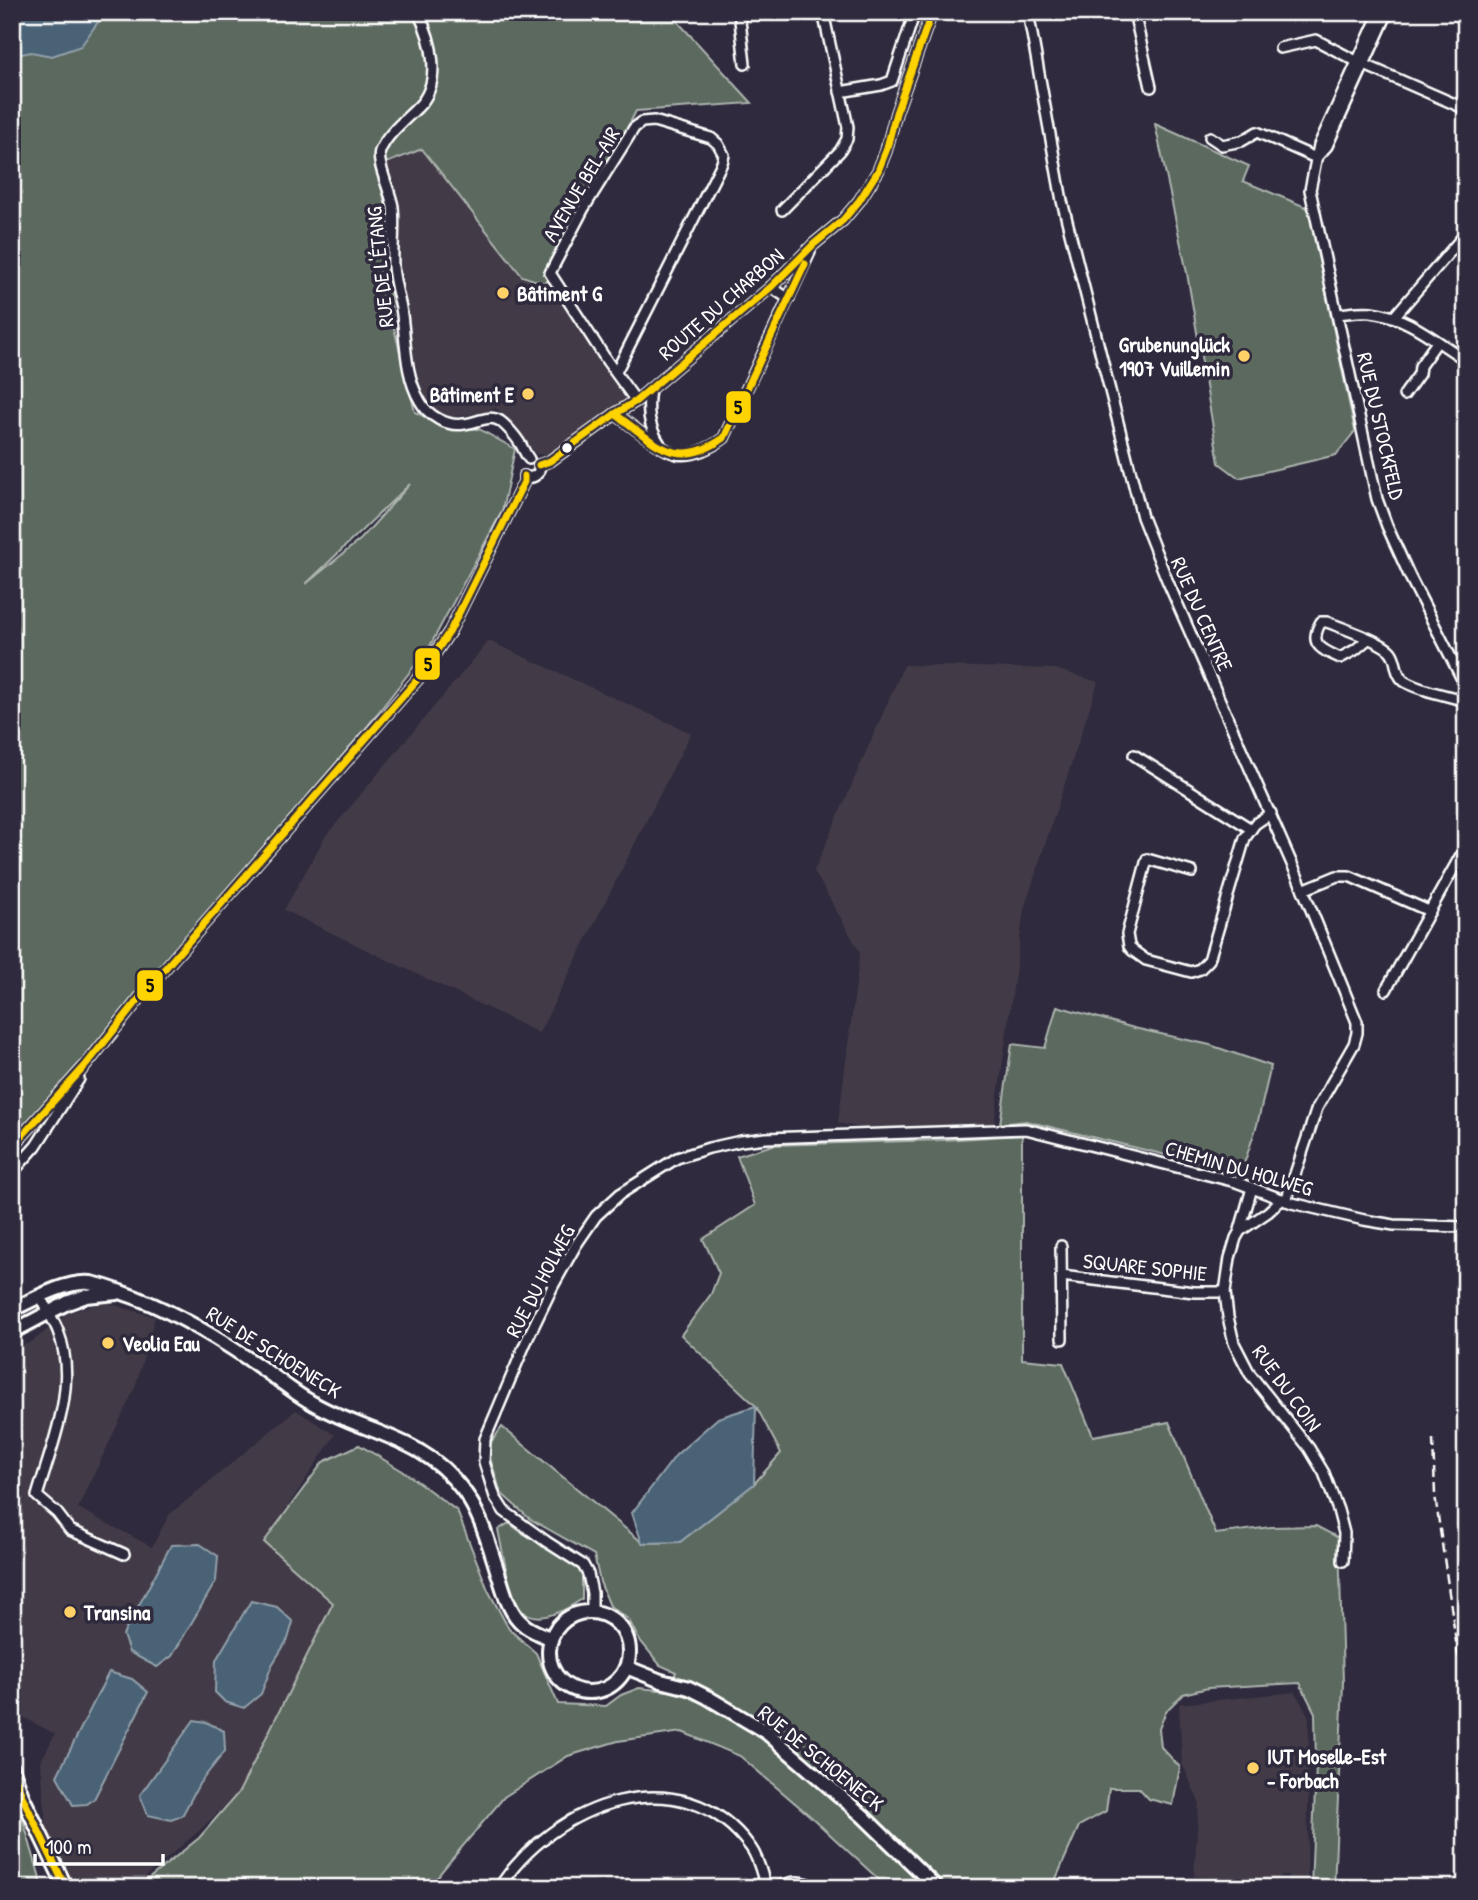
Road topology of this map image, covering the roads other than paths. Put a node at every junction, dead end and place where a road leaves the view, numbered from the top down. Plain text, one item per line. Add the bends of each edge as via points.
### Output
1 (418, 12) edge
2 (739, 12) edge
3 (824, 12) edge
4 (915, 12) edge
5 (932, 12) edge
6 (1028, 12) edge
7 (1135, 12) edge
8 (1380, 12) edge
9 (1388, 12) edge
10 (1280, 48) dead end
11 (1362, 63) junction
12 (745, 64) dead end
13 (1152, 86) dead end
14 (840, 92) junction
15 (1466, 109) edge
16 (1210, 136) dead end
17 (1316, 158) junction
18 (782, 210) dead end
19 (1466, 233) edge
20 (814, 244) junction
21 (771, 288) junction
22 (789, 299) junction
23 (1338, 314) junction
24 (1394, 317) junction
25 (1437, 342) junction
26 (1466, 360) edge
27 (616, 372) junction
28 (650, 389) junction
29 (1404, 395) dead end
30 (636, 401) junction
31 (615, 414) junction
32 (662, 447) junction
33 (529, 459) junction
34 (539, 465) junction
35 (524, 476) junction
36 (1368, 639) junction
37 (1466, 687) edge
38 (1466, 701) edge
39 (1133, 755) dead end
40 (1271, 813) junction
41 (1251, 829) junction
42 (1466, 851) edge
43 (1192, 872) dead end
44 (1303, 890) junction
45 (1429, 911) junction
46 (1386, 989) dead end
47 (86, 1065) junction
48 (1004, 1130) joint
49 (12, 1147) edge
50 (12, 1173) edge
51 (1252, 1188) junction
52 (1284, 1200) junction
53 (1466, 1227) edge
54 (1240, 1231) junction
55 (1061, 1247) dead end
56 (1061, 1276) junction
57 (121, 1292) junction
58 (1225, 1293) junction
59 (41, 1297) junction
60 (12, 1310) edge
61 (49, 1313) junction
62 (12, 1332) edge
63 (1062, 1339) dead end
64 (124, 1554) dead end
65 (1342, 1561) dead end
66 (592, 1612) junction
67 (551, 1639) junction
68 (626, 1667) junction
69 (12, 1768) edge
70 (66, 1888) edge
71 (499, 1888) edge
72 (766, 1888) edge
73 (776, 1888) edge
74 (816, 1888) edge
75 (937, 1888) edge

1 - 33 street, RUE DE L'ÉTANG via 431,46 431,82 421,104 388,138 379,164 393,208 393,268 412,382 419,401 435,418 463,425 499,420
2 - 12 street
3 - 14 street
4 - 14 street via 892,81
5 - 20 street, ROUTE DU CHARBON via 878,171 849,213
6 - 40 street, RUE DU CENTRE via 1062,201 1142,517
7 - 13 street
8 - 11 street
9 - 11 street
10 - 11 street via 1316,40
11 - 15 street
11 - 17 street, RUE DU STOCKFELD
14 - 18 street via 848,139
16 - 17 street via 1222,145 1257,132
17 - 23 street, RUE DU STOCKFELD via 1310,190
19 - 24 street
20 - 21 street, ROUTE DU CHARBON
20 - 22 street, ROUTE DU CHARBON
21 - 22 street
21 - 28 street, ROUTE DU CHARBON
22 - 32 street, ROUTE DU CHARBON via 724,438 707,450 678,454
23 - 24 street via 1370,312
23 - 37 street, RUE DU STOCKFELD via 1377,499 1410,577
24 - 25 street
25 - 26 street
25 - 29 street
27 - 27 street, AVENUE BEL-AIR via 724,155 710,138 654,121 642,121 634,128 550,273
27 - 30 street, AVENUE BEL-AIR
28 - 30 street, ROUTE DU CHARBON
28 - 32 street, ROUTE DU CHARBON via 650,425
30 - 31 street, ROUTE DU CHARBON
31 - 32 street, ROUTE DU CHARBON
31 - 34 street, ROUTE DU CHARBON
33 - 34 street
33 - 35 street via 521,466
34 - 35 street via 536,476
35 - 47 street via 450,631 416,680
36 - 36 street via 1327,622 1321,622 1315,639 1323,650 1340,658
36 - 38 street via 1391,652 1402,679
39 - 41 street
40 - 41 street
40 - 44 street, RUE DU CENTRE
41 - 43 street via 1238,858 1209,960 1191,972 1141,957 1129,946 1127,934 1147,859
42 - 45 street
44 - 45 street via 1343,875
44 - 52 street, RUE DU CENTRE via 1354,1012 1357,1033 1317,1108
45 - 46 street
47 - 49 street
47 - 50 street via 36,1146
48 - 51 street, CHEMIN DU HOLWEG via 1026,1129
48 - 66 street, RUE DU HOLWEG via 766,1138 720,1146 677,1158 620,1194 596,1216 553,1286 526,1342 485,1439 484,1462 504,1511 583,1565 592,1593
51 - 52 street, CHEMIN DU HOLWEG
51 - 54 street, RUE DU COIN
52 - 53 street, CHEMIN DU HOLWEG via 1394,1225
52 - 54 street
54 - 58 street, RUE DU COIN via 1233,1245
55 - 56 street, SQUARE SOPHIE
56 - 58 street, SQUARE SOPHIE
56 - 63 street, SQUARE SOPHIE
57 - 59 main road, RUE DE SCHOENECK via 75,1283
57 - 61 main road, RUE DE SCHOENECK via 86,1296
57 - 67 main road, RUE DE SCHOENECK via 191,1323 308,1401 429,1456 463,1489 488,1541 513,1613 523,1625
58 - 65 street, RUE DU COIN via 1241,1357 1324,1473 1344,1533
59 - 60 main road, RUE DE SCHOENECK
59 - 61 street
61 - 62 main road, RUE DE SCHOENECK
61 - 64 street via 64,1353 65,1392 37,1496 70,1531
66 - 67 main road via 569,1618
66 - 68 main road via 612,1620 624,1633 629,1649
67 - 68 main road via 554,1671 578,1691 611,1686
68 - 75 main road, RUE DE SCHOENECK via 689,1688 766,1732 863,1815
69 - 70 main road
71 - 72 street via 527,1851 552,1831 599,1807 643,1796 695,1804 718,1817 752,1850
73 - 74 street via 802,1881

